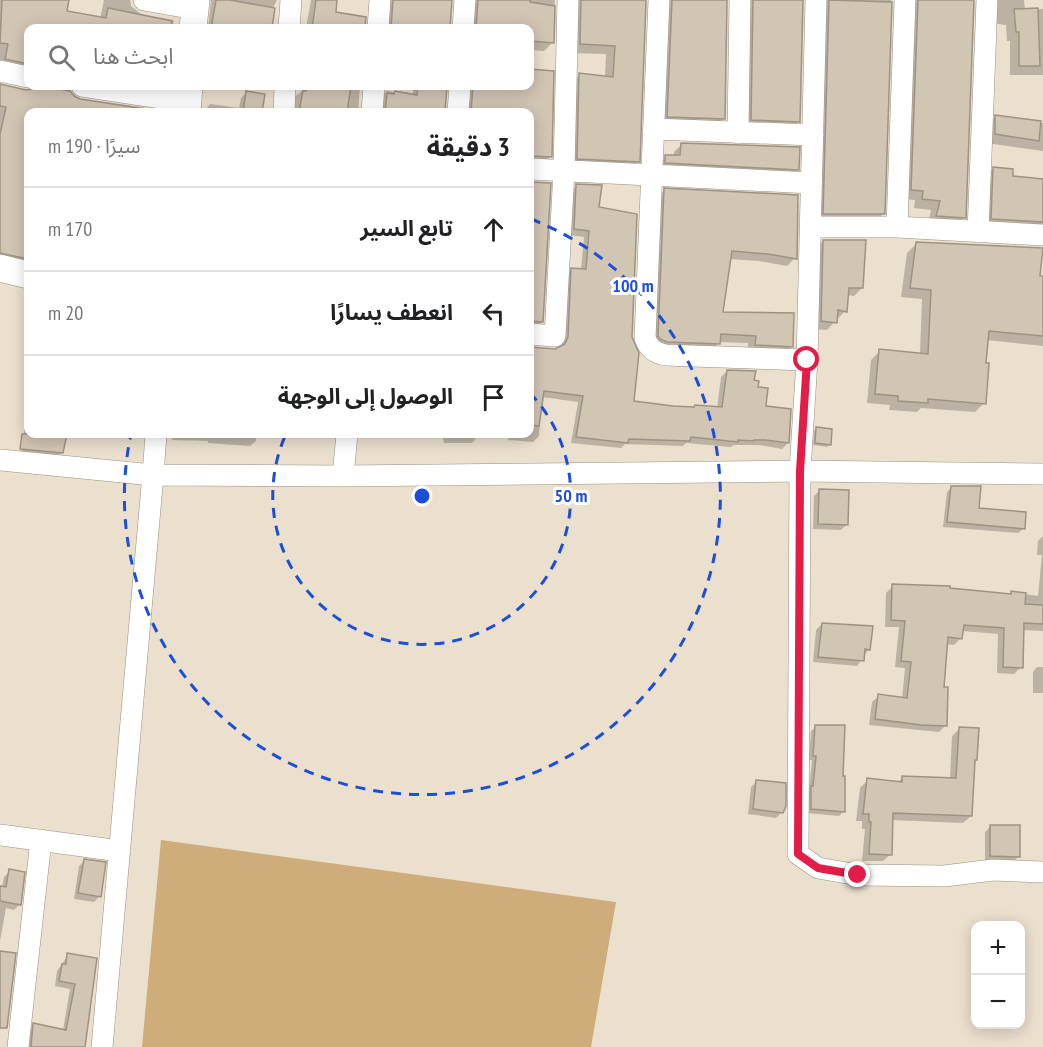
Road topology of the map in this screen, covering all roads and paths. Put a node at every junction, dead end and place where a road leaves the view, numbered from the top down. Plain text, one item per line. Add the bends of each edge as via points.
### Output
1 (144, 0) edge
2 (291, 0) edge
3 (380, 0) edge
4 (465, 0) edge
5 (568, 0) edge
6 (659, 0) edge
7 (740, 0) edge
8 (816, 0) edge
9 (905, 0) edge
10 (987, 0) edge
11 (195, 12) edge
12 (289, 24) edge
13 (378, 24) edge
14 (463, 24) edge
15 (0, 71) edge
16 (24, 76) edge
17 (112, 90) edge
18 (285, 90) edge
19 (374, 90) edge
20 (460, 90) edge
21 (188, 100) edge
22 (284, 108) edge
23 (372, 108) edge
24 (458, 108) edge
25 (654, 129) junction
26 (738, 133) junction
27 (813, 135) junction
28 (534, 169) edge
29 (564, 171) junction
30 (652, 175) junction
31 (812, 183) junction
32 (810, 227) junction
33 (897, 227) junction
34 (978, 232) junction
35 (1043, 235) edge
36 (0, 268) edge
37 (24, 274) edge
38 (534, 334) edge
39 (807, 360) junction
40 (156, 438) edge
41 (347, 438) edge
42 (0, 460) edge
43 (800, 471) junction
44 (1043, 474) edge
45 (153, 475) junction
46 (343, 477) junction
47 (0, 836) edge
48 (41, 840) junction
49 (120, 851) junction
50 (1043, 872) edge
51 (18, 1047) edge
52 (102, 1047) edge

1 - 11 street
2 - 12 street
3 - 13 street
4 - 14 street
5 - 29 street
6 - 25 street
7 - 26 street
8 - 27 street
9 - 33 street
10 - 34 street
15 - 16 street
17 - 21 street
18 - 22 street
19 - 23 street
20 - 24 street
25 - 26 street
25 - 30 street
26 - 27 street
27 - 31 street
28 - 29 street
29 - 30 street
29 - 38 street via 555,336
30 - 31 street
30 - 39 street via 645,338 648,347 664,355
31 - 32 street
32 - 33 street
32 - 39 street
33 - 34 street
34 - 35 street
36 - 37 street
39 - 43 street
40 - 45 street
41 - 46 street
42 - 45 street
43 - 44 street
43 - 46 street
43 - 50 street via 798,854 818,868 858,875
45 - 46 street
45 - 49 street
47 - 48 street
48 - 49 street
48 - 51 street
49 - 52 street

